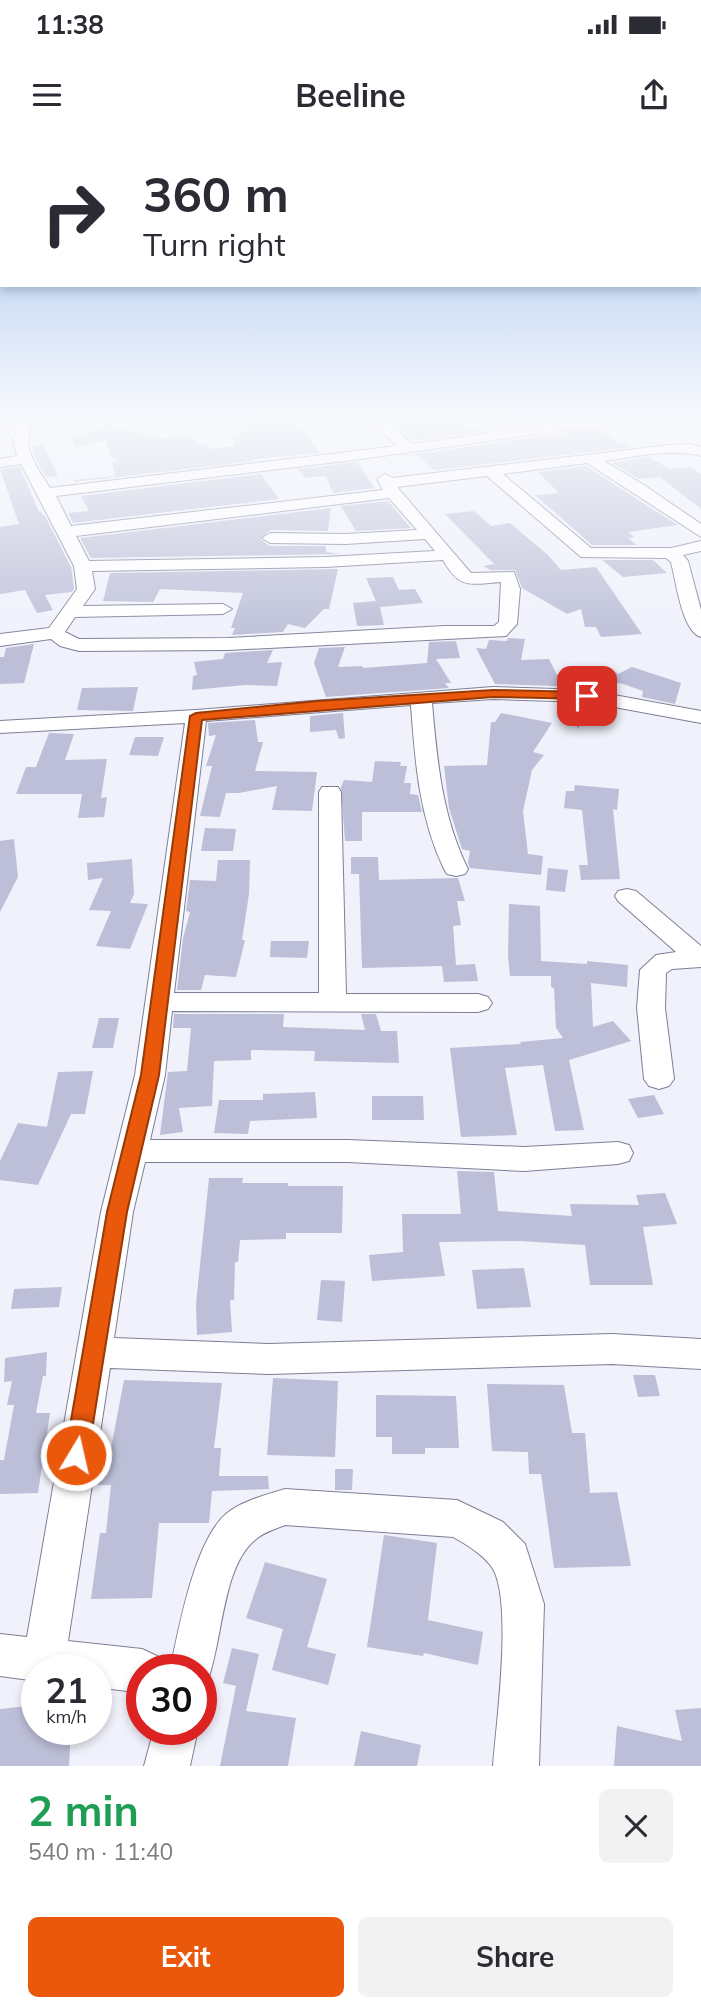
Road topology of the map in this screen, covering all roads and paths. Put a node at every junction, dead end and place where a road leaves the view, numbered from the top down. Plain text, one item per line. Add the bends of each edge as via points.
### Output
1 (48, 497) edge
2 (325, 497) edge
3 (398, 497) edge
4 (521, 497) edge
5 (652, 497) edge
6 (65, 532) junction
7 (701, 532) edge
8 (429, 534) junction
9 (270, 538) dead end
10 (701, 546) edge
11 (671, 553) junction
12 (448, 555) junction
13 (83, 566) junction
14 (693, 585) edge
15 (223, 610) dead end
16 (69, 612) junction
17 (701, 631) edge
18 (55, 633) junction
19 (0, 640) edge
20 (421, 699) junction
21 (196, 716) junction
22 (701, 717) edge
23 (0, 727) edge
24 (330, 792) dead end
25 (456, 869) dead end
26 (627, 896) dead end
27 (700, 959) edge
28 (160, 1002) junction
29 (334, 1002) junction
30 (478, 1003) dead end
31 (659, 1079) dead end
32 (132, 1151) junction
33 (618, 1153) dead end
34 (93, 1352) junction
35 (701, 1354) edge
36 (45, 1654) edge
37 (195, 1654) edge
38 (0, 1655) edge
39 (21, 1657) edge
40 (173, 1745) edge
41 (167, 1766) edge
42 (516, 1766) edge

1 - 6 street
2 - 6 street
3 - 8 street
4 - 11 street via 587,553
5 - 7 street
6 - 13 street
8 - 9 street
8 - 12 street
10 - 11 street
11 - 14 street
12 - 13 street
12 - 18 street via 467,579 508,576 508,624 499,632 92,645 67,642
13 - 16 street via 86,589
14 - 17 street via 696,625
15 - 16 street
16 - 18 street
18 - 19 street
20 - 21 street
20 - 22 street via 493,693 587,696
20 - 25 street via 427,770 445,851
21 - 23 street
21 - 28 street
24 - 29 street
26 - 27 street
27 - 31 street via 666,961 653,970
28 - 29 street
28 - 32 street via 148,1087
29 - 30 street
32 - 33 street via 348,1151 524,1159
32 - 34 street
34 - 35 street via 268,1359 611,1349
34 - 36 street
37 - 42 street via 220,1551 238,1528 263,1514 285,1507 457,1520 489,1536 511,1558 523,1604
38 - 39 street
40 - 41 street

